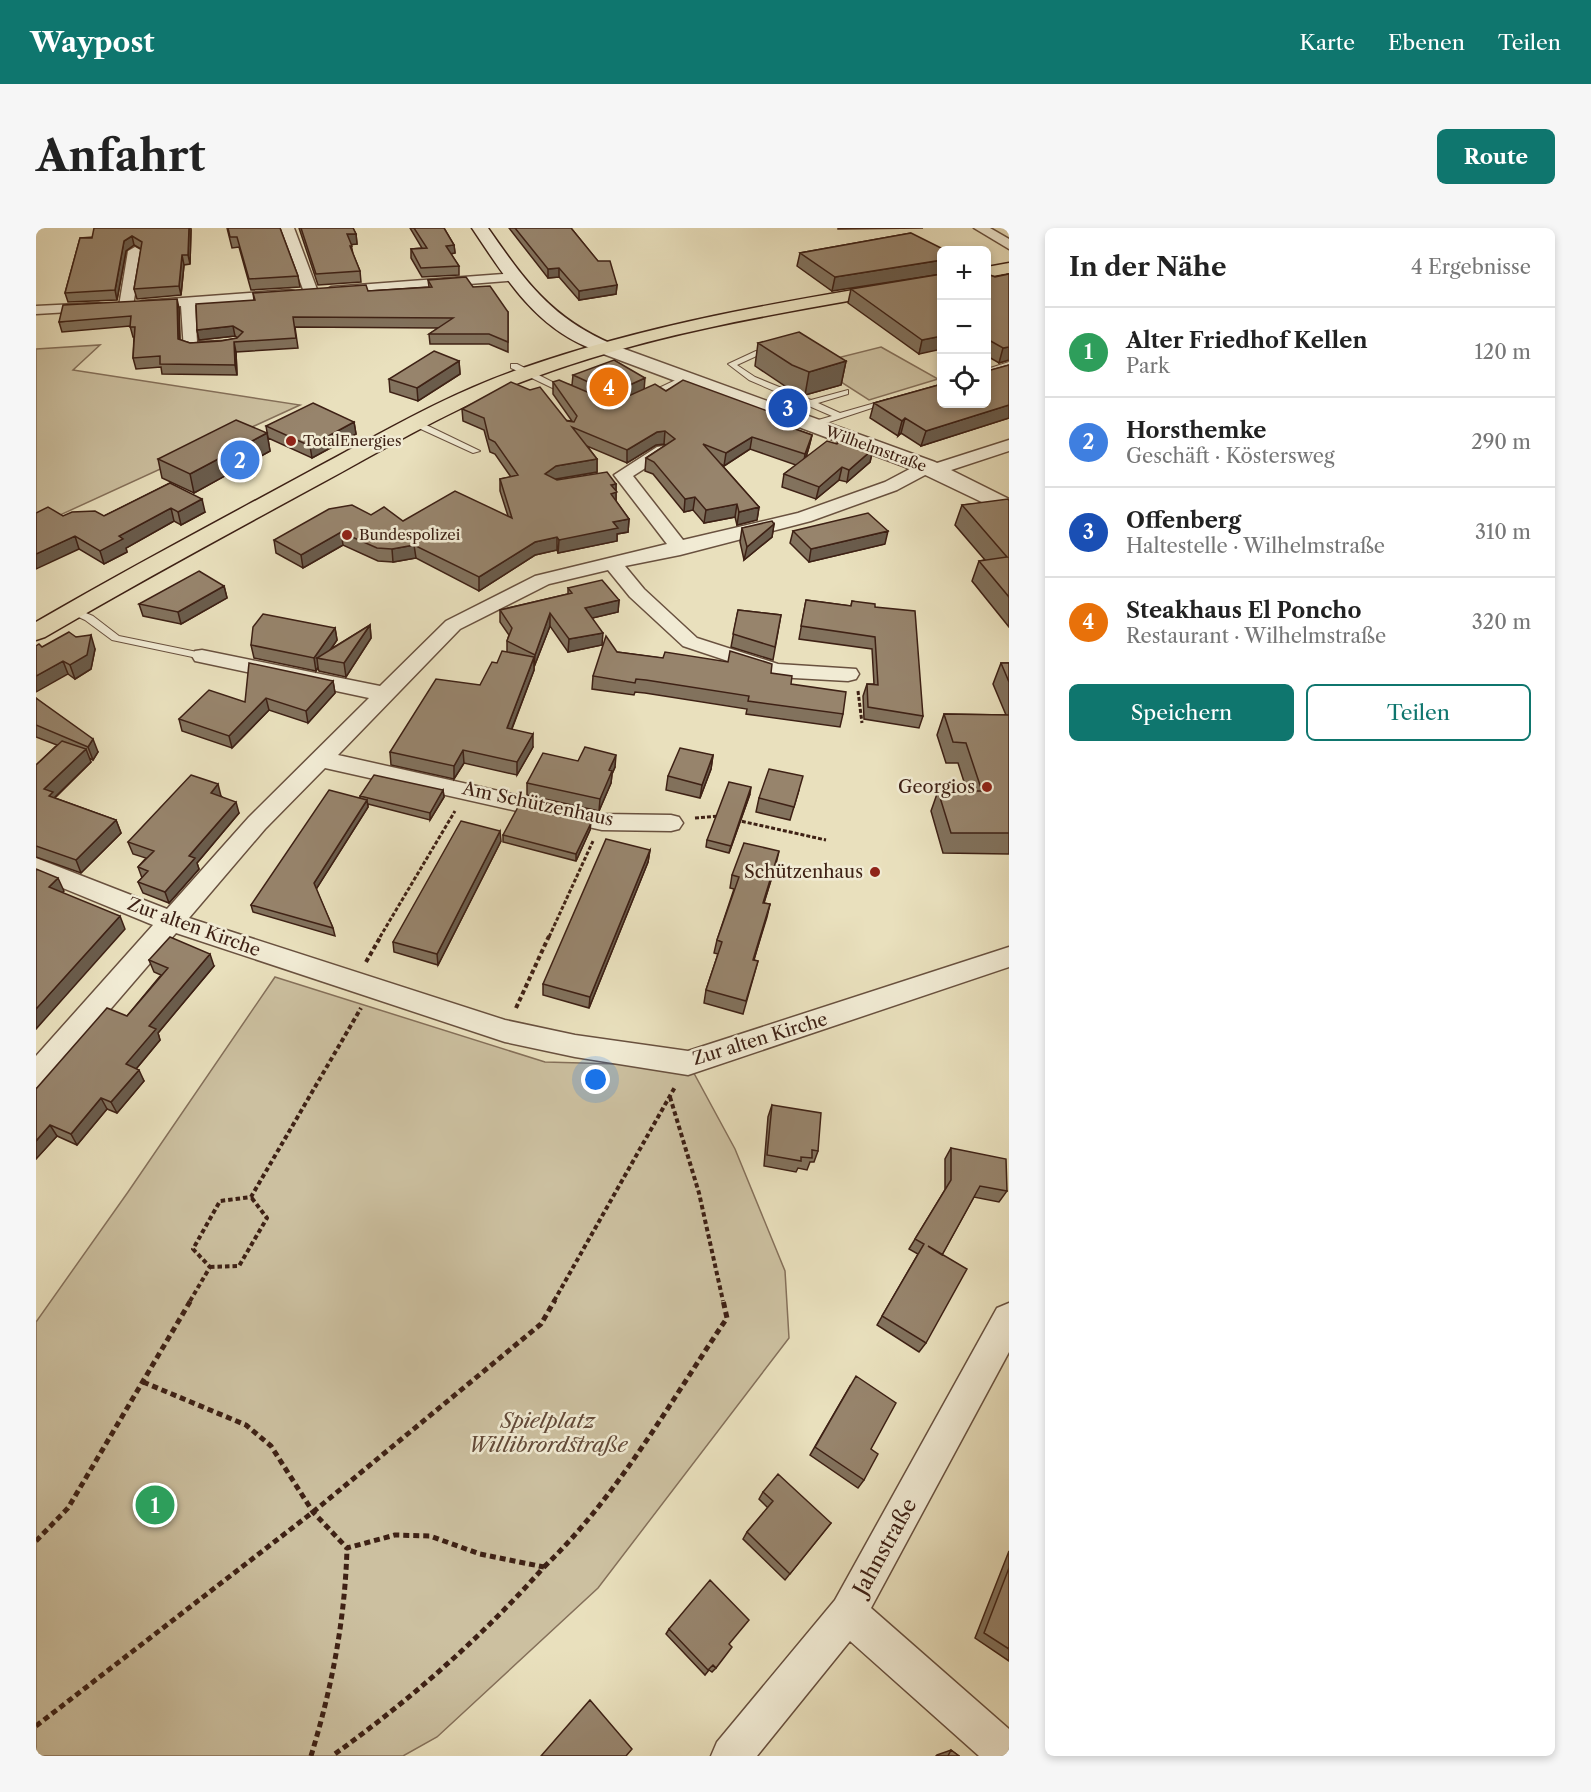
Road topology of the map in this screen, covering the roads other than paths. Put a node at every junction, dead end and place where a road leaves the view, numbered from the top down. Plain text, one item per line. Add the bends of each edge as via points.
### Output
1 (287, 228) edge
2 (480, 228) edge
3 (981, 228) edge
4 (1009, 245) edge
5 (135, 251) edge
6 (1009, 268) edge
7 (991, 271) edge
8 (515, 277) junction
9 (937, 281) edge
10 (311, 292) junction
11 (188, 302) junction
12 (126, 306) junction
13 (36, 310) edge
14 (637, 339) junction
15 (236, 343) edge
16 (605, 348) junction
17 (759, 353) edge
18 (645, 364) junction
19 (1009, 364) edge
20 (991, 370) edge
21 (522, 375) junction
22 (685, 379) junction
23 (845, 392) dead end
24 (581, 398) edge
25 (896, 399) edge
26 (632, 402) edge
27 (812, 402) junction
28 (839, 417) junction
29 (415, 423) junction
30 (811, 425) junction
31 (1009, 445) edge
32 (476, 451) dead end
33 (663, 451) edge
34 (930, 468) junction
35 (623, 475) junction
36 (601, 479) edge
37 (1009, 508) edge
38 (681, 549) junction
39 (613, 563) junction
40 (74, 611) junction
41 (36, 632) edge
42 (202, 656) joint
43 (848, 674) road end
44 (384, 694) junction
45 (321, 759) junction
46 (671, 823) road end
47 (36, 867) edge
48 (170, 921) junction
49 (1009, 957) edge
50 (36, 1076) edge
51 (1009, 1319) edge
52 (848, 1613) junction
53 (731, 1756) edge
54 (1009, 1756) edge

1 - 10 street
2 - 8 street, Wilhelmstraße
3 - 4 street
5 - 12 street
6 - 7 main road
8 - 10 street
8 - 16 street, Wilhelmstraße via 548,318
9 - 14 main road via 782,307
10 - 11 street
11 - 12 street
11 - 15 street via 189,346
12 - 13 street
14 - 16 main road
14 - 18 street via 637,351
16 - 18 street, Wilhelmstraße
16 - 21 main road
17 - 27 lane via 732,364 770,386
18 - 22 street, Wilhelmstraße
19 - 20 lane
21 - 24 lane
21 - 29 main road
22 - 26 lane
22 - 30 street, Wilhelmstraße
23 - 27 lane
25 - 28 lane
27 - 28 lane
28 - 30 lane
29 - 32 lane
29 - 40 main road via 113,586
30 - 34 street, Wilhelmstraße
31 - 34 street
33 - 35 street
34 - 37 street, Wilhelmstraße
34 - 38 street via 804,517
35 - 36 street
35 - 38 street
38 - 39 street
39 - 43 street via 637,593 690,642 776,670
39 - 44 street via 542,580 453,625
40 - 41 main road
40 - 42 lane via 116,638
42 - 44 street
44 - 45 street
45 - 46 street, Am Schützenhaus via 602,822
45 - 48 street via 257,823
47 - 48 street, Zur alten Kirche
48 - 49 street, Zur alten Kirche via 505,1031 687,1063
48 - 50 street
51 - 52 street, Jahnstraße
52 - 53 street, Jahnstraße
52 - 54 street

